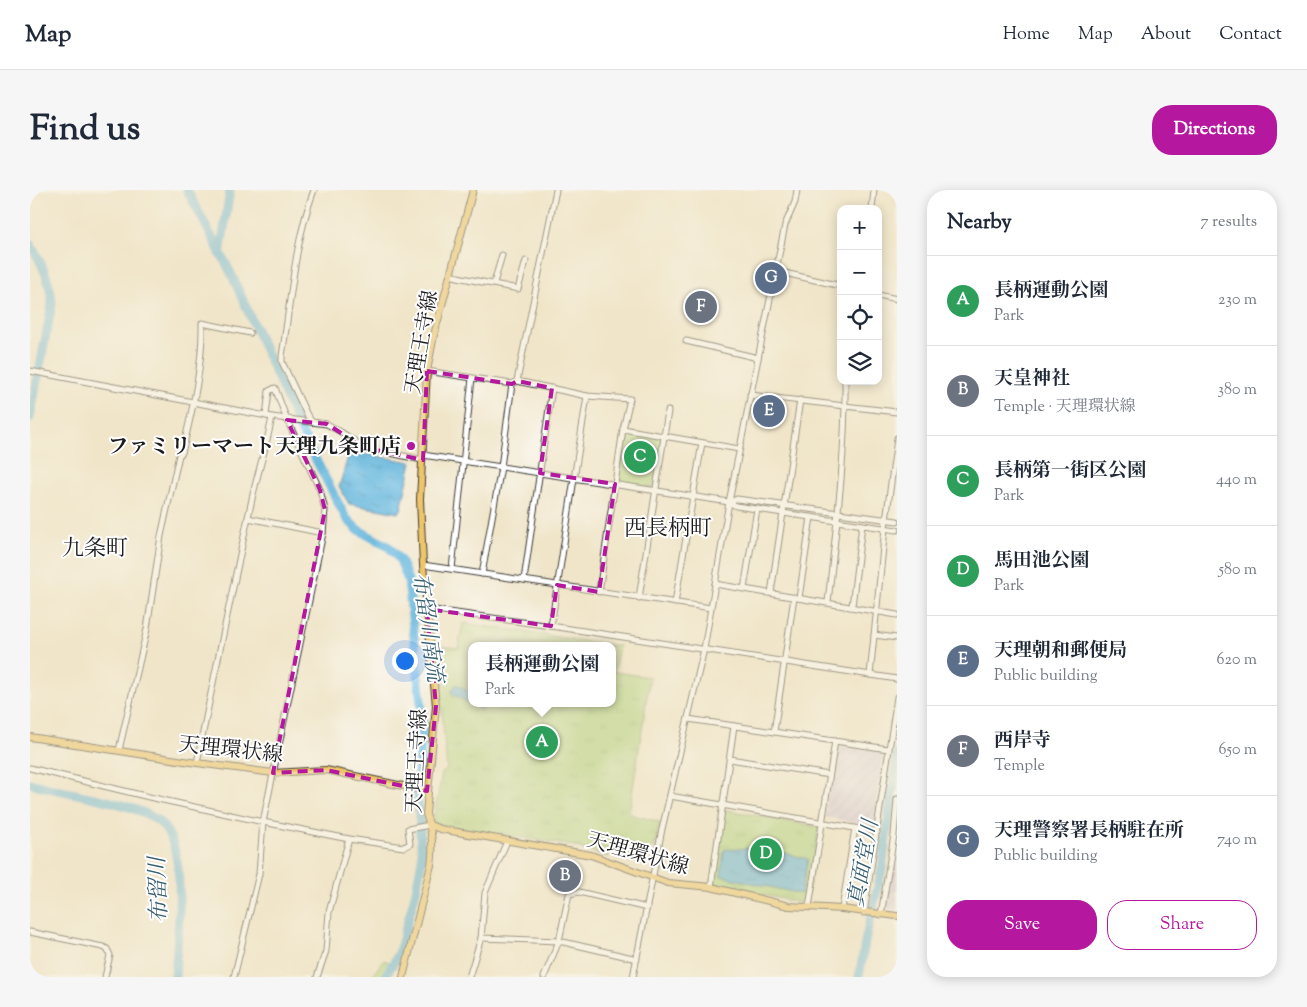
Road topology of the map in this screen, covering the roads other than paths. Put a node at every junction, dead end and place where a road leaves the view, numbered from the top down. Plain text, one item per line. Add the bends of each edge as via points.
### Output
1 (314, 190) edge
2 (473, 190) edge
3 (556, 190) edge
4 (797, 190) edge
5 (874, 190) edge
6 (872, 205) edge
7 (502, 255) dead end
8 (526, 260) dead end
9 (776, 270) junction
10 (450, 275) junction
11 (494, 283) junction
12 (837, 285) edge
13 (882, 296) edge
14 (897, 299) edge
15 (250, 333) dead end
16 (686, 340) dead end
17 (758, 358) junction
18 (30, 371) edge
19 (428, 371) junction
20 (472, 378) junction
21 (514, 383) junction
22 (845, 385) edge
23 (552, 388) junction
24 (750, 395) junction
25 (587, 396) junction
26 (800, 400) junction
27 (194, 402) junction
28 (845, 405) junction
29 (668, 411) dead end
30 (897, 412) edge
31 (266, 416) junction
32 (272, 418) junction
33 (289, 420) junction
34 (310, 422) junction
35 (624, 429) junction
36 (664, 436) junction
37 (897, 438) edge
38 (702, 443) junction
39 (739, 449) junction
40 (422, 457) junction
41 (462, 461) junction
42 (501, 467) junction
43 (540, 473) junction
44 (574, 478) junction
45 (615, 484) junction
46 (656, 490) junction
47 (692, 497) junction
48 (729, 502) junction
49 (784, 506) junction
50 (757, 509) junction
51 (838, 513) junction
52 (783, 514) junction
53 (248, 518) junction
54 (811, 518) junction
55 (887, 520) junction
56 (837, 521) junction
57 (897, 521) edge
58 (862, 525) junction
59 (886, 528) junction
60 (897, 530) edge
61 (323, 533) junction
62 (423, 565) junction
63 (452, 569) junction
64 (482, 574) junction
65 (524, 580) junction
66 (715, 584) junction
67 (557, 585) junction
68 (744, 589) junction
69 (599, 592) junction
70 (771, 593) junction
71 (639, 598) junction
72 (797, 598) junction
73 (828, 602) junction
74 (675, 603) junction
75 (852, 606) junction
76 (711, 608) junction
77 (427, 610) junction
78 (876, 611) junction
79 (897, 615) edge
80 (551, 626) junction
81 (874, 635) junction
82 (897, 638) edge
83 (704, 649) junction
84 (783, 662) junction
85 (870, 675) junction
86 (897, 679) edge
87 (897, 697) edge
88 (688, 719) junction
89 (734, 726) junction
90 (774, 732) junction
91 (30, 737) edge
92 (835, 741) junction
93 (888, 749) junction
94 (119, 750) junction
95 (730, 759) junction
96 (197, 763) junction
97 (30, 768) edge
98 (274, 773) junction
99 (830, 775) junction
100 (425, 791) junction
101 (670, 796) junction
102 (897, 799) edge
103 (723, 805) junction
104 (263, 822) junction
105 (822, 823) junction
106 (428, 825) junction
107 (855, 828) junction
108 (877, 832) junction
109 (895, 836) edge
110 (349, 839) junction
111 (507, 841) junction
112 (652, 878) junction
113 (711, 887) junction
114 (809, 907) junction
115 (647, 908) junction
116 (842, 909) junction
117 (865, 913) junction
118 (878, 914) junction
119 (897, 916) edge
120 (30, 932) edge
121 (482, 938) junction
122 (558, 941) junction
123 (637, 959) junction
124 (105, 977) edge
125 (234, 977) edge
126 (317, 977) edge
127 (403, 977) edge
128 (469, 977) edge
129 (544, 977) edge
130 (633, 977) edge

1 - 34 street via 298,243 282,356
2 - 10 main road, 天理王寺線
3 - 21 street
4 - 9 street via 785,225
5 - 6 street
7 - 11 street
8 - 11 street via 518,289
9 - 12 street
9 - 17 street
10 - 11 street
10 - 19 main road, 天理王寺線
13 - 14 street
15 - 27 street via 202,323
16 - 17 street
17 - 24 street
18 - 27 street
19 - 20 street
19 - 40 main road, 天理王寺線
20 - 21 street
20 - 41 street
21 - 23 street
21 - 42 street
22 - 28 street
23 - 25 street
23 - 43 street
24 - 26 street
24 - 39 street
25 - 35 street via 630,399
25 - 44 street
26 - 28 street
26 - 49 street
27 - 31 street
27 - 94 street via 161,536 147,629
28 - 30 street
28 - 51 street
29 - 36 street
31 - 32 street
31 - 33 street via 269,391 275,388
32 - 33 street
32 - 53 street
33 - 34 street
33 - 61 street via 320,490 326,510
34 - 40 street via 327,424 370,450
35 - 36 street
35 - 45 street
36 - 38 street
36 - 46 street
37 - 55 street
38 - 39 street
38 - 47 street
39 - 48 street
40 - 41 street
40 - 62 main road, 天理王寺線
41 - 42 street
41 - 63 street
42 - 43 street
42 - 64 street
43 - 44 street
43 - 65 street
44 - 45 street
44 - 67 street
45 - 46 street
45 - 69 street
46 - 47 street
46 - 71 street
47 - 48 street
47 - 74 street
48 - 49 street via 738,499
48 - 50 street
48 - 66 street
49 - 51 street
49 - 52 street
50 - 52 street
50 - 68 street
51 - 55 street
51 - 56 street
52 - 54 street
52 - 70 street
53 - 61 street
53 - 96 street
54 - 56 street
54 - 72 street
55 - 57 street
55 - 59 street
56 - 58 street
56 - 73 street
58 - 59 street
58 - 75 street
59 - 60 street
59 - 78 street
61 - 98 street
62 - 63 street
62 - 77 main road, 天理王寺線
63 - 64 street
64 - 65 street
65 - 67 street
66 - 68 street
66 - 76 street
67 - 69 street
67 - 80 street
68 - 70 street
69 - 71 street
70 - 72 street
71 - 74 street
72 - 73 street
72 - 84 street
73 - 75 street
74 - 76 street
75 - 78 street
76 - 83 street
77 - 80 street
77 - 100 main road, 天理王寺線 via 436,706
78 - 79 street
78 - 81 street
80 - 83 street
81 - 82 street
81 - 85 street
83 - 84 street
83 - 88 street
84 - 85 street
84 - 90 street
85 - 86 street
87 - 93 street
88 - 89 street
88 - 101 street
89 - 90 street
89 - 95 street
90 - 92 street
91 - 94 main road, 天理環状線
92 - 93 street
92 - 99 street
93 - 108 street
94 - 96 main road, 天理環状線
95 - 99 street
95 - 103 street
96 - 98 main road, 天理環状線
97 - 104 street
98 - 100 main road, 天理環状線 via 326,770
98 - 104 street
99 - 105 street
100 - 106 main road, 天理王寺線
101 - 103 street
101 - 112 street
102 - 109 street
103 - 105 street
103 - 113 street
104 - 110 street
104 - 125 street via 258,874
105 - 107 street
105 - 114 street
106 - 110 street via 408,829 410,844 406,847
106 - 111 main road, 天理環状線
106 - 127 main road, 天理王寺線 via 433,850 431,866
107 - 108 street
107 - 116 street
108 - 117 street
109 - 118 street
110 - 126 street via 329,912 326,952
111 - 112 main road, 天理環状線 via 591,855
111 - 121 street via 485,893
112 - 113 main road, 天理環状線
112 - 115 street
113 - 114 main road, 天理環状線 via 788,906
114 - 116 main road, 天理環状線
115 - 122 street via 579,892 569,894
115 - 123 street
116 - 117 main road, 天理環状線
117 - 118 main road, 天理環状線
118 - 119 main road, 天理環状線
120 - 124 street via 107,949 110,954
121 - 122 street
121 - 128 street
122 - 123 street
122 - 129 street
123 - 130 street

